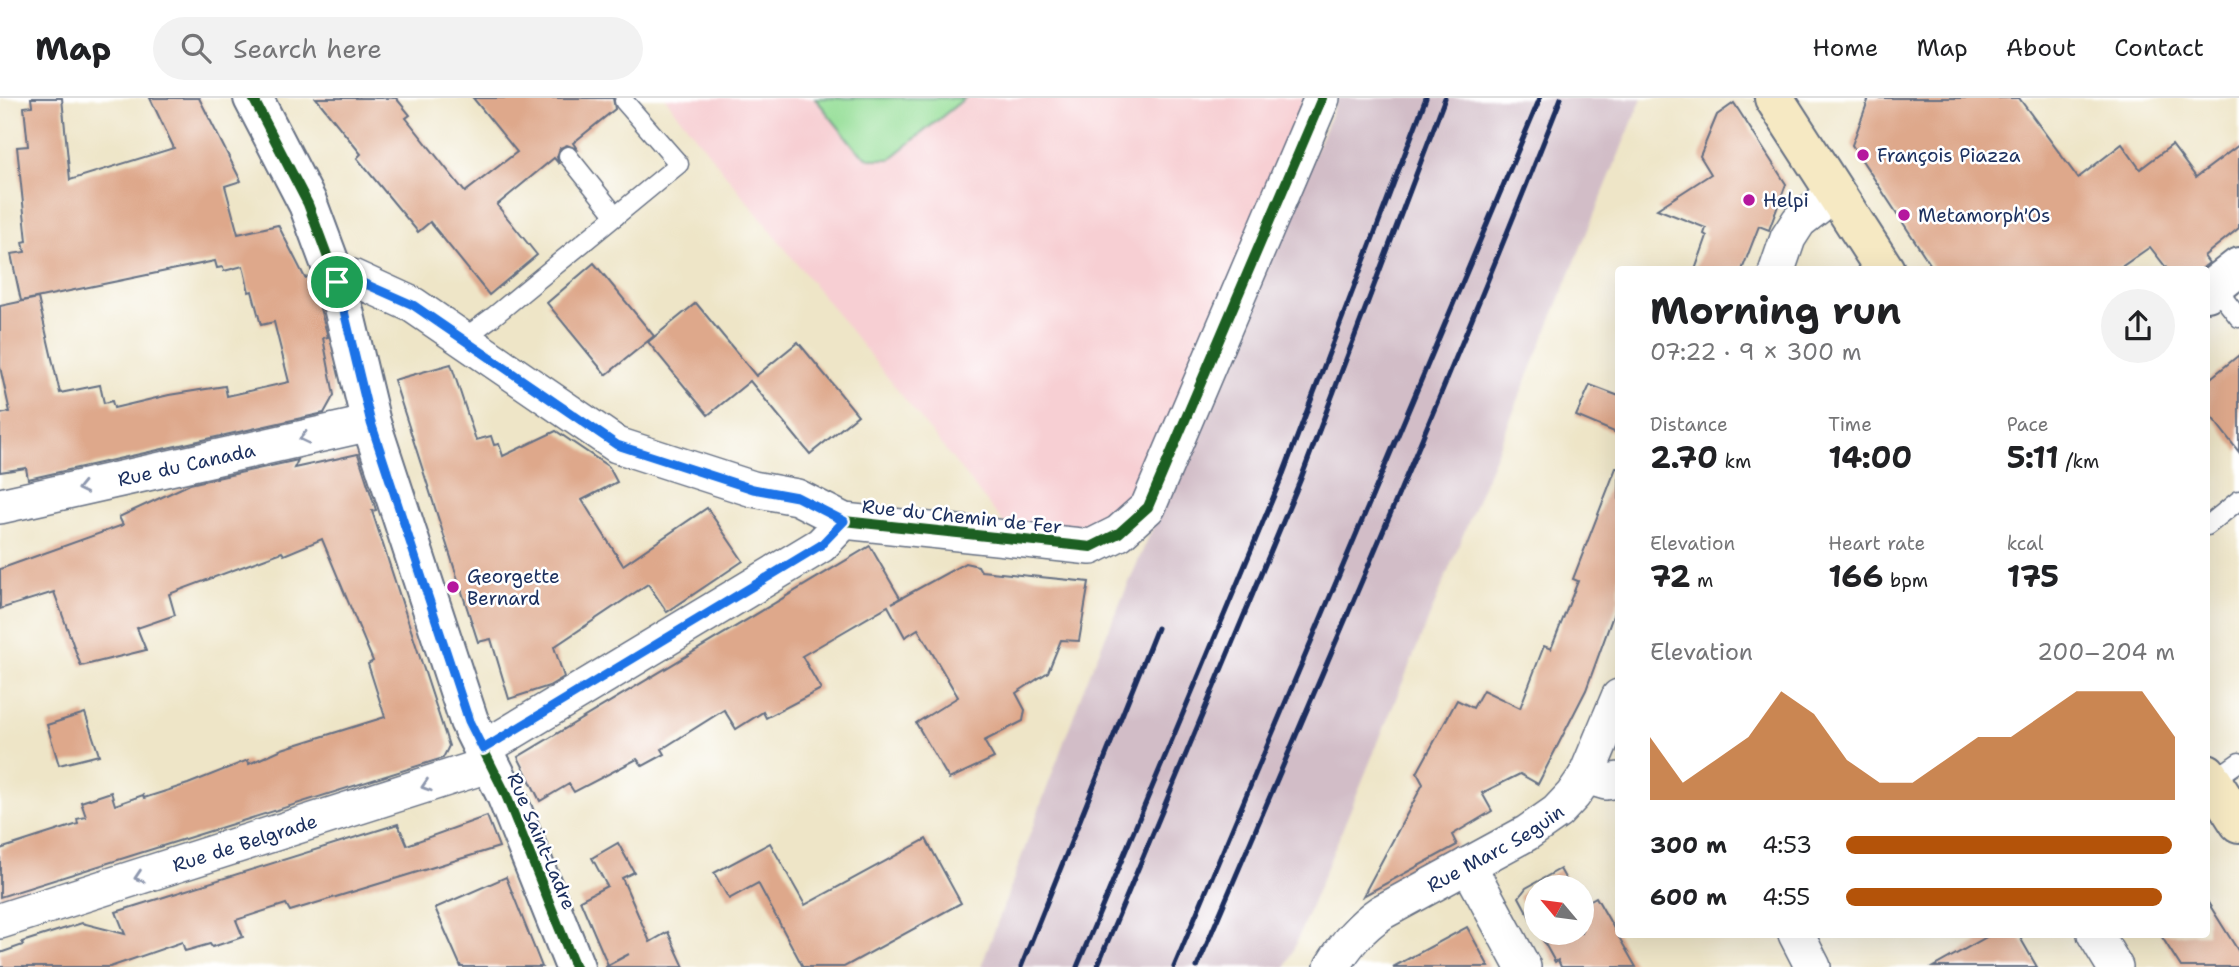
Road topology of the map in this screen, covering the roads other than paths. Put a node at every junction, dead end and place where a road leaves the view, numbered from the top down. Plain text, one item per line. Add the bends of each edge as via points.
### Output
1 (253, 98) edge
2 (1322, 98) edge
3 (1774, 98) edge
4 (624, 101) dead end
5 (568, 156) dead end
6 (1835, 194) junction
7 (616, 216) junction
8 (1778, 266) edge
9 (1882, 266) edge
10 (337, 282) junction
11 (2220, 282) edge
12 (2239, 318) edge
13 (463, 339) junction
14 (371, 423) junction
15 (2239, 500) edge
16 (0, 506) edge
17 (844, 521) junction
18 (2210, 524) edge
19 (1615, 716) edge
20 (487, 757) junction
21 (2219, 772) edge
22 (1602, 778) edge
23 (2239, 823) edge
24 (1468, 865) junction
25 (0, 921) edge
26 (1798, 938) edge
27 (2097, 938) edge
28 (575, 967) edge
29 (1332, 967) edge
30 (1523, 967) edge
31 (1813, 967) edge
32 (2115, 967) edge

1 - 10 street, Rue Saint-Ladre via 308,204
2 - 17 street, Rue du Chemin de Fer via 1148,507 1119,533 1091,547
3 - 6 main road
4 - 7 lane via 679,164
5 - 7 lane
6 - 8 street via 1799,221
6 - 9 main road
7 - 13 lane
10 - 13 street, Rue du Chemin de Fer via 352,278 413,305
10 - 14 street, Rue Saint-Ladre
11 - 12 lane
13 - 17 street, Rue du Chemin de Fer via 617,445 753,489 797,497
14 -> 16 street, Rue du Canada
14 - 20 street, Rue Saint-Ladre via 469,721
15 - 18 lane
17 - 20 street, Rue de Belgrade via 821,545
19 - 22 street, Rue Marc Seguin
20 -> 25 street, Rue de Belgrade
20 - 28 street, Rue Saint-Ladre
21 - 23 main road
22 - 24 street, Rue Marc Seguin via 1573,795 1544,823
24 - 29 street, Rue Marc Seguin via 1364,924
24 - 30 street
26 - 31 street
27 - 32 street

